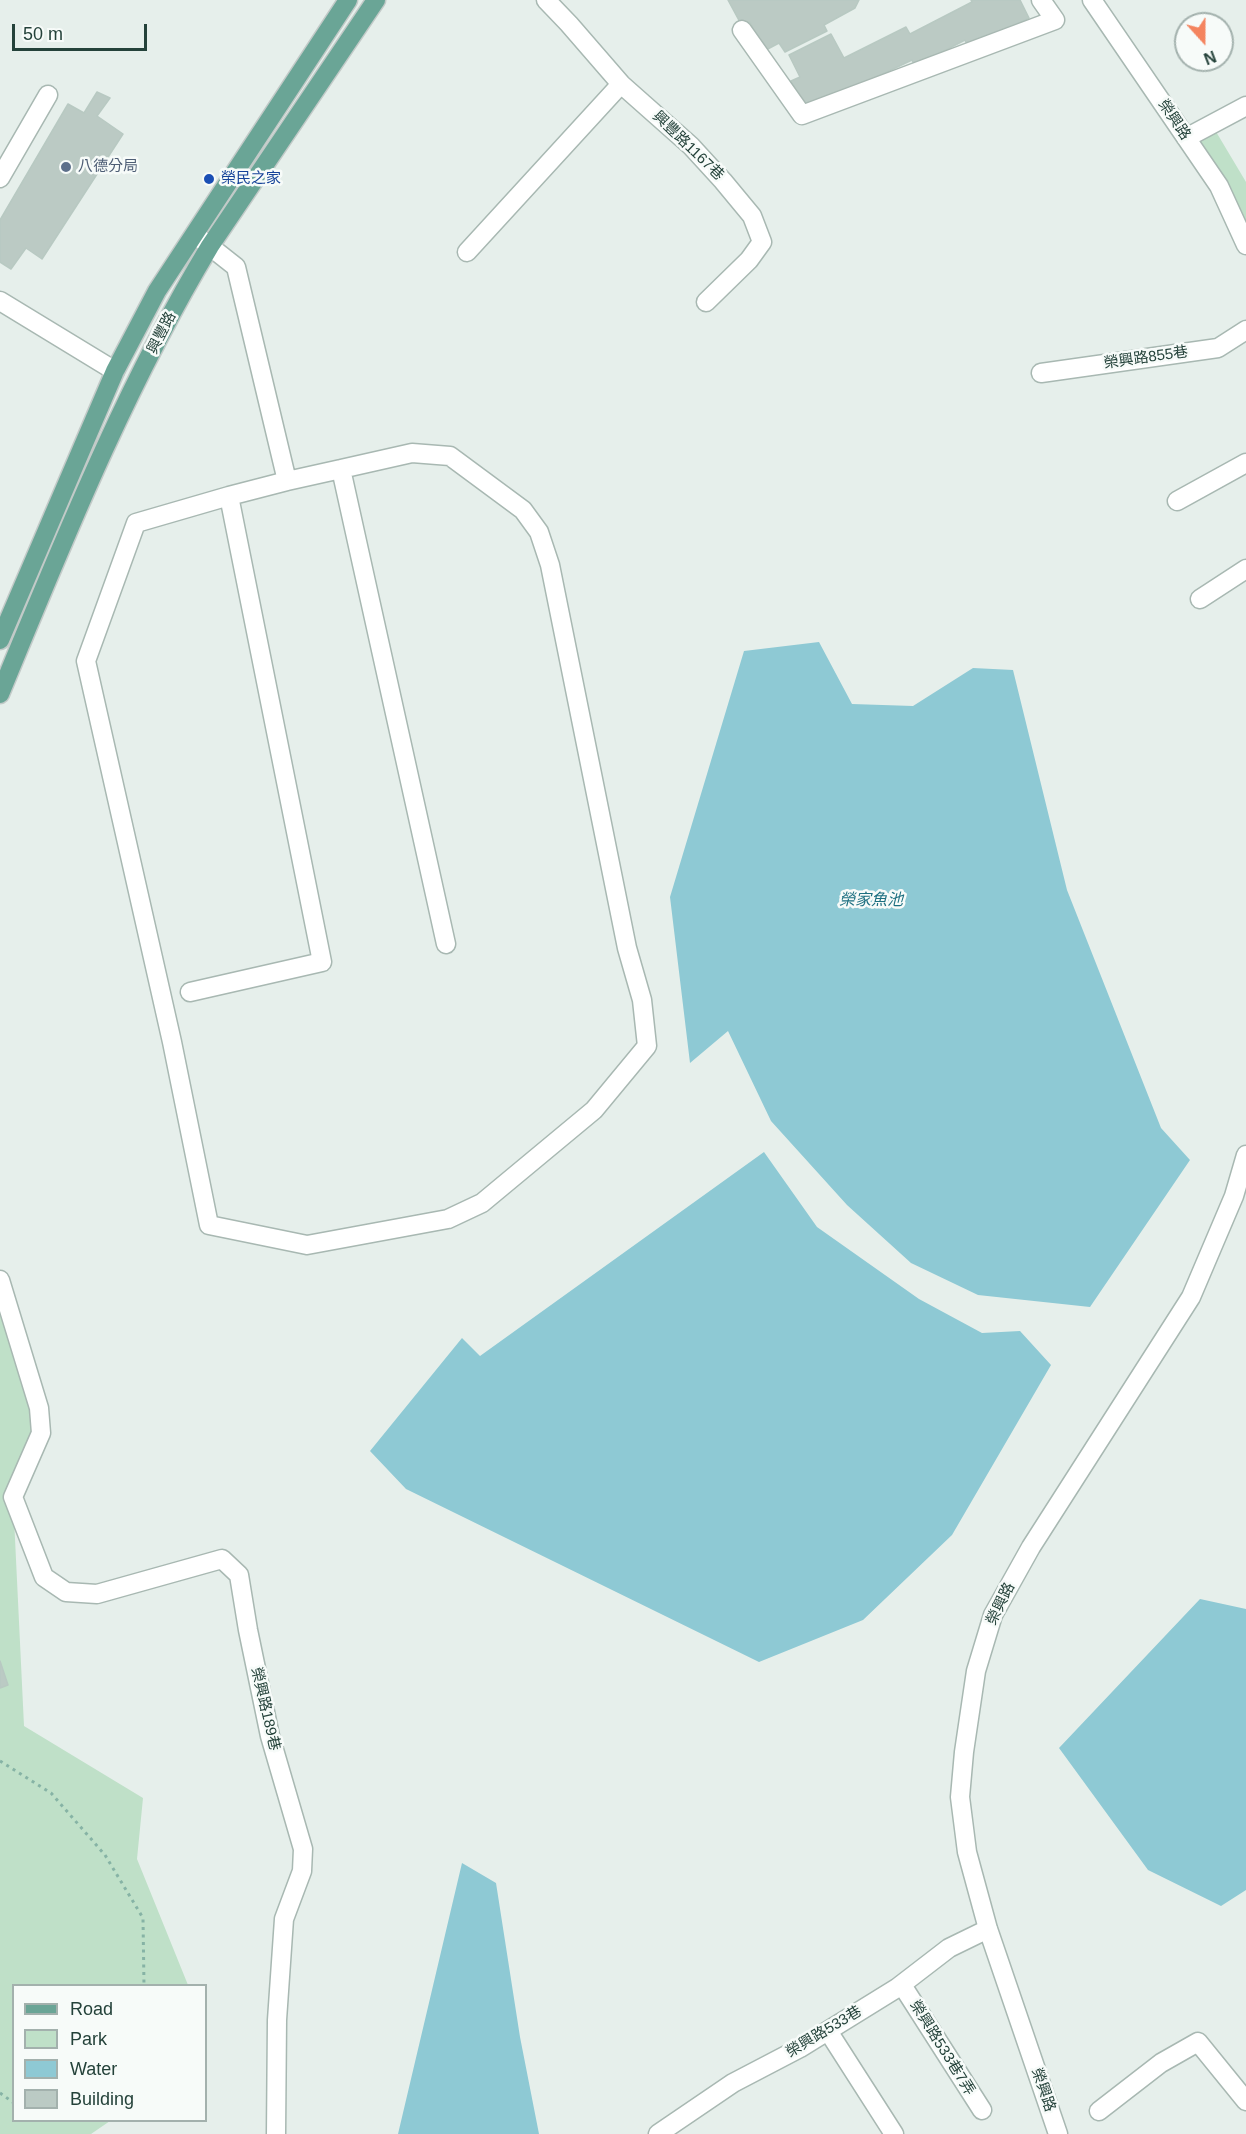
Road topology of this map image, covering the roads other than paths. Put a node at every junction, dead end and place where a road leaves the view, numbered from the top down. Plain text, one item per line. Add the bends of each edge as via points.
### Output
1 (348, 0) edge
2 (376, 0) edge
3 (546, 0) edge
4 (1041, 0) edge
5 (1092, 0) edge
6 (742, 30) dead end
7 (621, 84) junction
8 (48, 95) dead end
9 (1246, 106) edge
10 (1186, 138) junction
11 (0, 178) edge
12 (194, 234) junction
13 (1246, 245) edge
14 (210, 246) junction
15 (467, 252) dead end
16 (0, 301) edge
17 (706, 302) dead end
18 (1246, 330) edge
19 (115, 371) junction
20 (1041, 373) dead end
21 (1246, 463) edge
22 (341, 469) junction
23 (287, 481) junction
24 (229, 496) junction
25 (1177, 501) dead end
26 (1246, 569) edge
27 (1200, 599) dead end
28 (0, 640) edge
29 (0, 694) edge
30 (446, 944) dead end
31 (190, 992) dead end
32 (1246, 1155) edge
33 (0, 1280) edge
34 (988, 1929) junction
35 (902, 1985) junction
36 (828, 2031) junction
37 (1246, 2101) edge
38 (981, 2110) dead end
39 (1099, 2111) dead end
40 (276, 2134) edge
41 (658, 2134) edge
42 (894, 2134) edge
43 (1058, 2134) edge

1 - 12 main road, 興豐路
2 - 14 main road, 興豐路
3 - 7 street, 興豐路1167巷
4 - 6 street via 1055,20 802,115
5 - 10 street, 榮興路
7 - 15 street
7 - 17 street, 興豐路1167巷 via 691,146 752,216 762,242
8 - 11 street
9 - 10 street
10 - 13 street, 榮興路 via 1219,186
12 - 14 street
12 - 19 main road, 興豐路 via 157,291
14 - 23 street via 236,267
14 - 29 main road, 興豐路 via 123,409
16 - 19 street
18 - 20 street, 榮興路855巷 via 1218,348
19 - 28 main road, 興豐路
21 - 25 street
22 - 23 street
22 - 24 street via 412,453 450,456 523,510 539,532 550,565 627,948 642,1000 647,1046 594,1110 482,1203 448,1219 307,1245 209,1225 86,661 136,523
22 - 30 street
23 - 24 street
24 - 31 street via 321,962
26 - 27 street
32 - 34 street, 榮興路 via 1234,1196 1191,1297 1037,1537 993,1614 976,1671 960,1797 967,1852
33 - 40 street, 榮興路189巷 via 39,1408 41,1433 13,1497 44,1577 66,1592 97,1594 222,1559 239,1575 270,1736 303,1849 302,1871 284,1919 277,2020
34 - 35 street, 榮興路533巷 via 949,1948
34 - 43 street, 榮興路
35 - 36 street, 榮興路533巷
35 - 38 street, 榮興路533巷7弄
36 - 41 street, 榮興路533巷 via 733,2083
36 - 42 street
37 - 39 street via 1198,2042 1161,2063

